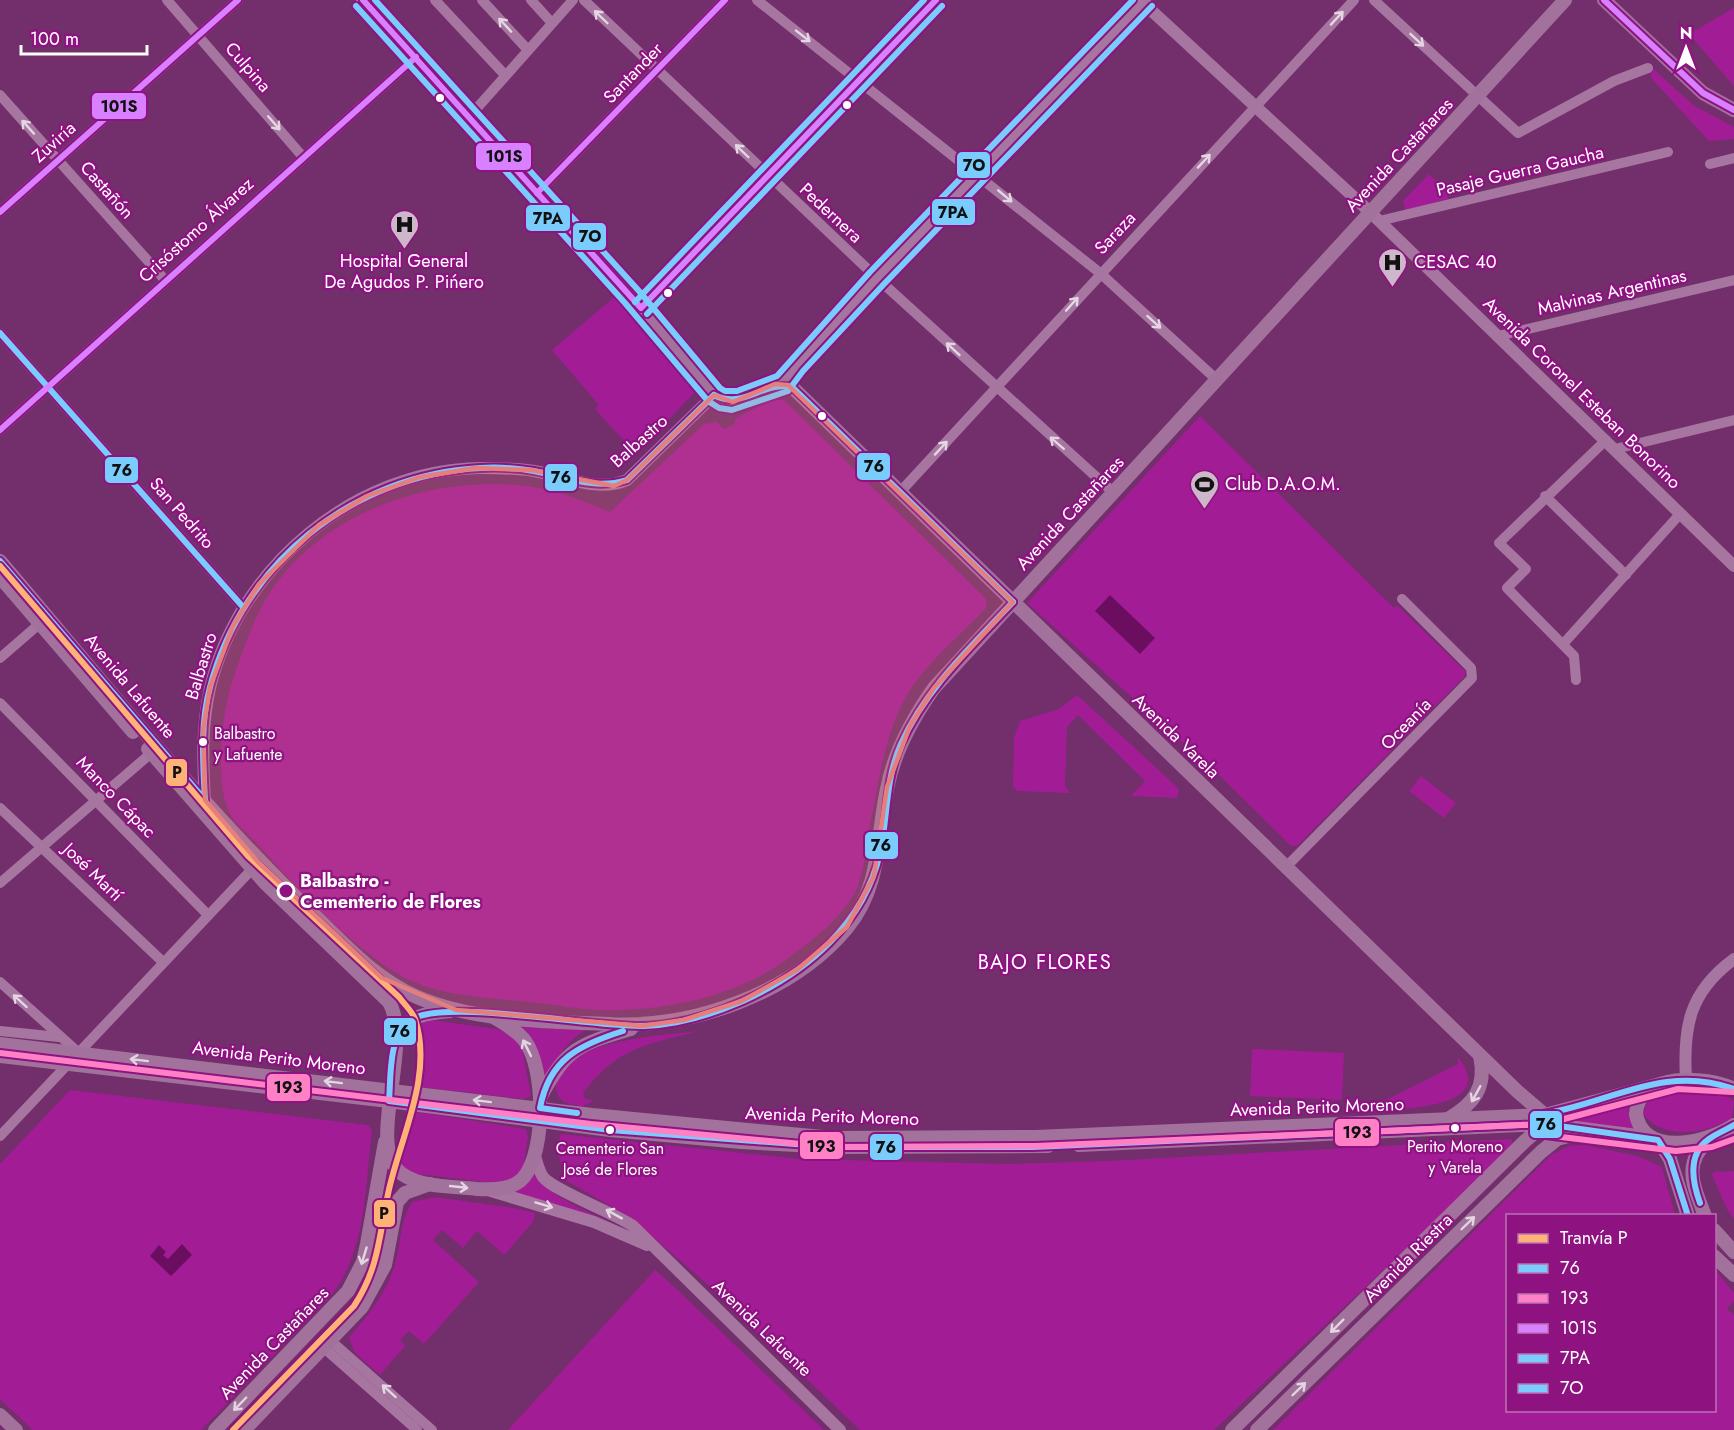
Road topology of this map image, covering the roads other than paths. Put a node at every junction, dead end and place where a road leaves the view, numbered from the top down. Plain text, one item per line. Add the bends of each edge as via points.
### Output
1 (167, 0) edge
2 (238, 0) edge
3 (363, 0) edge
4 (435, 0) edge
5 (482, 0) edge
6 (531, 0) edge
7 (573, 0) edge
8 (584, 0) edge
9 (725, 0) edge
10 (757, 0) edge
11 (936, 0) edge
12 (1354, 0) edge
13 (1374, 0) edge
14 (1565, 0) edge
15 (1604, 0) edge
16 (1143, 1) edge
17 (551, 22) junction
18 (199, 36) junction
19 (528, 50) junction
20 (416, 57) junction
21 (1648, 69) dead end
22 (658, 71) junction
23 (505, 75) junction
24 (860, 80) junction
25 (0, 95) edge
26 (1478, 97) junction
27 (1255, 105) junction
28 (1734, 110) edge
29 (469, 117) junction
30 (1668, 152) dead end
31 (303, 157) junction
32 (1734, 158) edge
33 (58, 160) junction
34 (1710, 164) dead end
35 (979, 174) junction
36 (767, 175) junction
37 (537, 193) junction
38 (0, 212) edge
39 (1375, 217) junction
40 (1100, 273) junction
41 (877, 278) junction
42 (165, 280) junction
43 (1734, 280) edge
44 (641, 309) junction
45 (0, 333) edge
46 (1498, 336) junction
47 (1216, 378) junction
48 (782, 384) junction
49 (50, 388) junction
50 (996, 388) junction
51 (714, 395) junction
52 (1734, 420) edge
53 (0, 430) edge
54 (1606, 440) junction
55 (1616, 449) junction
56 (901, 491) junction
57 (1114, 493) junction
58 (1545, 496) junction
59 (1680, 514) junction
60 (0, 561) edge
61 (1733, 565) edge
62 (1626, 575) junction
63 (0, 577) edge
64 (1402, 599) dead end
65 (1013, 602) junction
66 (243, 607) junction
67 (44, 620) junction
68 (1564, 643) junction
69 (0, 658) edge
70 (1576, 680) dead end
71 (0, 703) edge
72 (155, 750) junction
73 (97, 800) junction
74 (205, 800) junction
75 (0, 808) edge
76 (206, 818) junction
77 (43, 847) junction
78 (255, 865) junction
79 (1286, 868) junction
80 (0, 883) edge
81 (208, 915) junction
82 (1734, 959) edge
83 (163, 962) junction
84 (0, 982) edge
85 (456, 1011) junction
86 (490, 1015) junction
87 (642, 1026) junction
88 (0, 1031) edge
89 (60, 1037) junction
90 (398, 1038) junction
91 (0, 1044) edge
92 (0, 1056) edge
93 (1480, 1056) junction
94 (74, 1058) junction
95 (1686, 1079) junction
96 (1718, 1082) junction
97 (1664, 1083) junction
98 (1734, 1083) edge
99 (1734, 1089) edge
100 (390, 1095) junction
101 (540, 1108) junction
102 (1447, 1120) junction
103 (1545, 1120) junction
104 (1518, 1126) junction
105 (1594, 1131) junction
106 (1725, 1132) edge
107 (0, 1136) edge
108 (387, 1137) junction
109 (1655, 1139) junction
110 (1525, 1141) junction
111 (535, 1156) junction
112 (430, 1184) junction
113 (487, 1190) junction
114 (1688, 1214) edge
115 (1705, 1214) edge
116 (1716, 1232) edge
117 (1428, 1236) junction
118 (1442, 1250) junction
119 (658, 1252) junction
120 (1734, 1252) edge
121 (1716, 1258) edge
122 (1734, 1275) edge
123 (328, 1345) junction
124 (0, 1415) edge
125 (16, 1430) edge
126 (215, 1430) edge
127 (244, 1430) edge
128 (417, 1430) edge
129 (432, 1430) edge
130 (840, 1430) edge
131 (1232, 1430) edge
132 (1257, 1430) edge

1 - 18 street, Culpina
2 - 18 street, Zuviría
3 - 20 main road
4 - 23 street
19 -> 5 street
6 - 17 street
7 - 17 street
22 -> 8 street, Pedernera
9 - 22 street, Santander
10 -> 24 street
11 - 24 street
27 -> 12 street, Saraza
13 -> 26 street
14 - 26 main road, Avenida Castañares
15 - 28 main road via 1703,93
16 - 27 street, Avenida Coronel Esteban Bonorino
16 - 35 street
17 - 19 street
18 -> 31 street, Culpina
18 - 33 street, Zuviría
19 - 23 street
20 - 29 main road
20 - 31 street, Crisóstomo Álvarez
21 - 26 street via 1614,81 1518,133
36 -> 22 street, Pedernera
22 - 37 street, Santander
23 - 29 street
24 - 35 street
24 - 36 street
33 -> 25 street, Castañón
26 - 39 main road, Avenida Castañares
27 - 39 street, Avenida Coronel Esteban Bonorino
40 -> 27 street, Saraza
29 - 37 main road
30 - 39 street, Pasaje Guerra Gaucha
31 - 42 street, Crisóstomo Álvarez
32 - 34 street
33 - 38 street, Zuviría
33 - 42 street, Castañón
35 -> 40 street
35 - 41 street
36 - 41 street, Pedernera
36 - 44 street
37 - 44 main road
39 - 46 street, Avenida Coronel Esteban Bonorino
39 - 47 main road, Avenida Castañares
40 -> 47 street
50 -> 40 street, Saraza
41 - 48 street
50 -> 41 street, Pedernera
42 - 49 street, Crisóstomo Álvarez
43 - 46 street, Malvinas Argentinas
44 - 51 main road
45 - 49 street, San Pedrito
46 - 54 street, Avenida Coronel Esteban Bonorino
47 - 57 main road, Avenida Castañares
48 - 51 main road via 738,401
48 - 56 main road, Avenida Varela via 792,387
49 - 53 street, Crisóstomo Álvarez
49 - 66 street, San Pedrito
56 -> 50 street, Saraza
57 -> 50 street, Pedernera
51 - 66 street, Balbastro via 627,480 614,486 532,470 475,468 420,477 367,496 297,542
52 - 55 street
54 - 55 street, Avenida Coronel Esteban Bonorino
54 - 58 street
55 - 59 street, Avenida Coronel Esteban Bonorino
56 - 65 main road, Avenida Varela
57 - 65 main road, Avenida Castañares
58 - 62 street
58 - 68 street via 1499,543 1526,569 1506,588
59 - 61 street, Avenida Coronel Esteban Bonorino
59 - 62 street
60 - 67 main road, Avenida Lafuente
62 - 68 street
63 - 67 main road, Avenida Lafuente
64 - 79 street, Oceanía via 1471,668 1472,678
65 - 79 main road, Avenida Varela
65 - 87 main road, Avenida Castañares via 934,688 910,726 887,787 874,876 848,927 810,961 742,1001 684,1020
66 - 74 street, Balbastro via 224,645 208,697 203,729
67 - 69 street
67 - 72 main road, Avenida Lafuente
68 - 70 street via 1574,656
71 - 73 street, Manco Cápac
72 - 73 street
72 - 74 main road, Avenida Lafuente
72 - 76 main road, Avenida Lafuente
73 - 77 street
73 - 81 street, Manco Cápac
74 - 76 street, Balbastro
74 - 78 main road, Avenida Lafuente
75 - 77 street, José Martí
76 - 78 main road, Avenida Lafuente
77 - 80 street
77 - 83 street, José Martí
78 - 81 street
78 - 85 main road, Avenida Lafuente via 382,978
78 - 90 main road, Avenida Lafuente via 389,1002
79 - 93 main road, Avenida Varela
81 - 83 street
82 - 95 street via 1713,977 1693,1007 1684,1048
83 - 94 street
89 -> 84 street
85 - 86 main road, Avenida Lafuente
85 - 90 main road, Avenida Lafuente via 414,1017
86 - 87 main road, Avenida Castañares
101 -> 86 main road via 526,1042
87 - 101 main road, Avenida Castañares via 594,1040 569,1054 560,1063
88 - 89 street
89 - 94 street
90 - 100 main road, Avenida Lafuente
91 - 94 main road, Avenida Perito Moreno
92 - 94 main road, Avenida Perito Moreno
93 -> 102 main road via 1482,1082 1478,1094
93 - 103 main road, Avenida Varela
94 - 100 main road, Avenida Perito Moreno
94 - 107 street
95 - 96 main road, Avenida Perito Moreno
95 - 97 main road, Avenida Perito Moreno
96 - 98 main road
96 - 99 main road
97 - 103 main road, Avenida Perito Moreno
97 - 109 main road via 1646,1095 1636,1109 1639,1125
100 - 101 main road, Avenida Perito Moreno
100 - 108 main road, Avenida Lafuente
101 - 102 main road, Avenida Perito Moreno via 833,1138 1036,1137
101 - 104 main road, Avenida Perito Moreno via 741,1142 835,1148 1033,1147
101 - 111 main road
102 - 103 main road, Avenida Perito Moreno
103 - 104 main road, Avenida Perito Moreno
103 - 105 main road, Avenida Perito Moreno
103 - 110 main road, Avenida Riestra
104 - 110 main road via 1525,1132
105 - 109 main road, Avenida Perito Moreno
118 -> 105 main road, Avenida Riestra via 1549,1145 1566,1136
106 - 109 main road, Avenida Perito Moreno via 1676,1143
106 - 115 main road via 1697,1152 1692,1164 1692,1177
108 - 112 main road via 395,1167 402,1174
108 -> 126 main road, Avenida Castañares via 380,1157 363,1262 348,1291
109 - 114 main road via 1670,1159
110 - 117 main road, Avenida Riestra
111 - 113 main road via 518,1182
119 -> 111 street, Avenida Lafuente via 622,1218 549,1184
112 -> 113 main road
112 - 123 main road via 405,1193 397,1202 385,1265 377,1283 362,1307
113 -> 119 street, Avenida Lafuente via 594,1222
116 - 120 main road
117 - 118 main road
117 -> 131 main road, Avenida Riestra
132 -> 118 main road, Avenida Riestra
119 - 130 street, Avenida Lafuente
121 - 122 main road
123 - 127 main road
123 - 128 street
129 -> 123 street
124 - 125 main road

